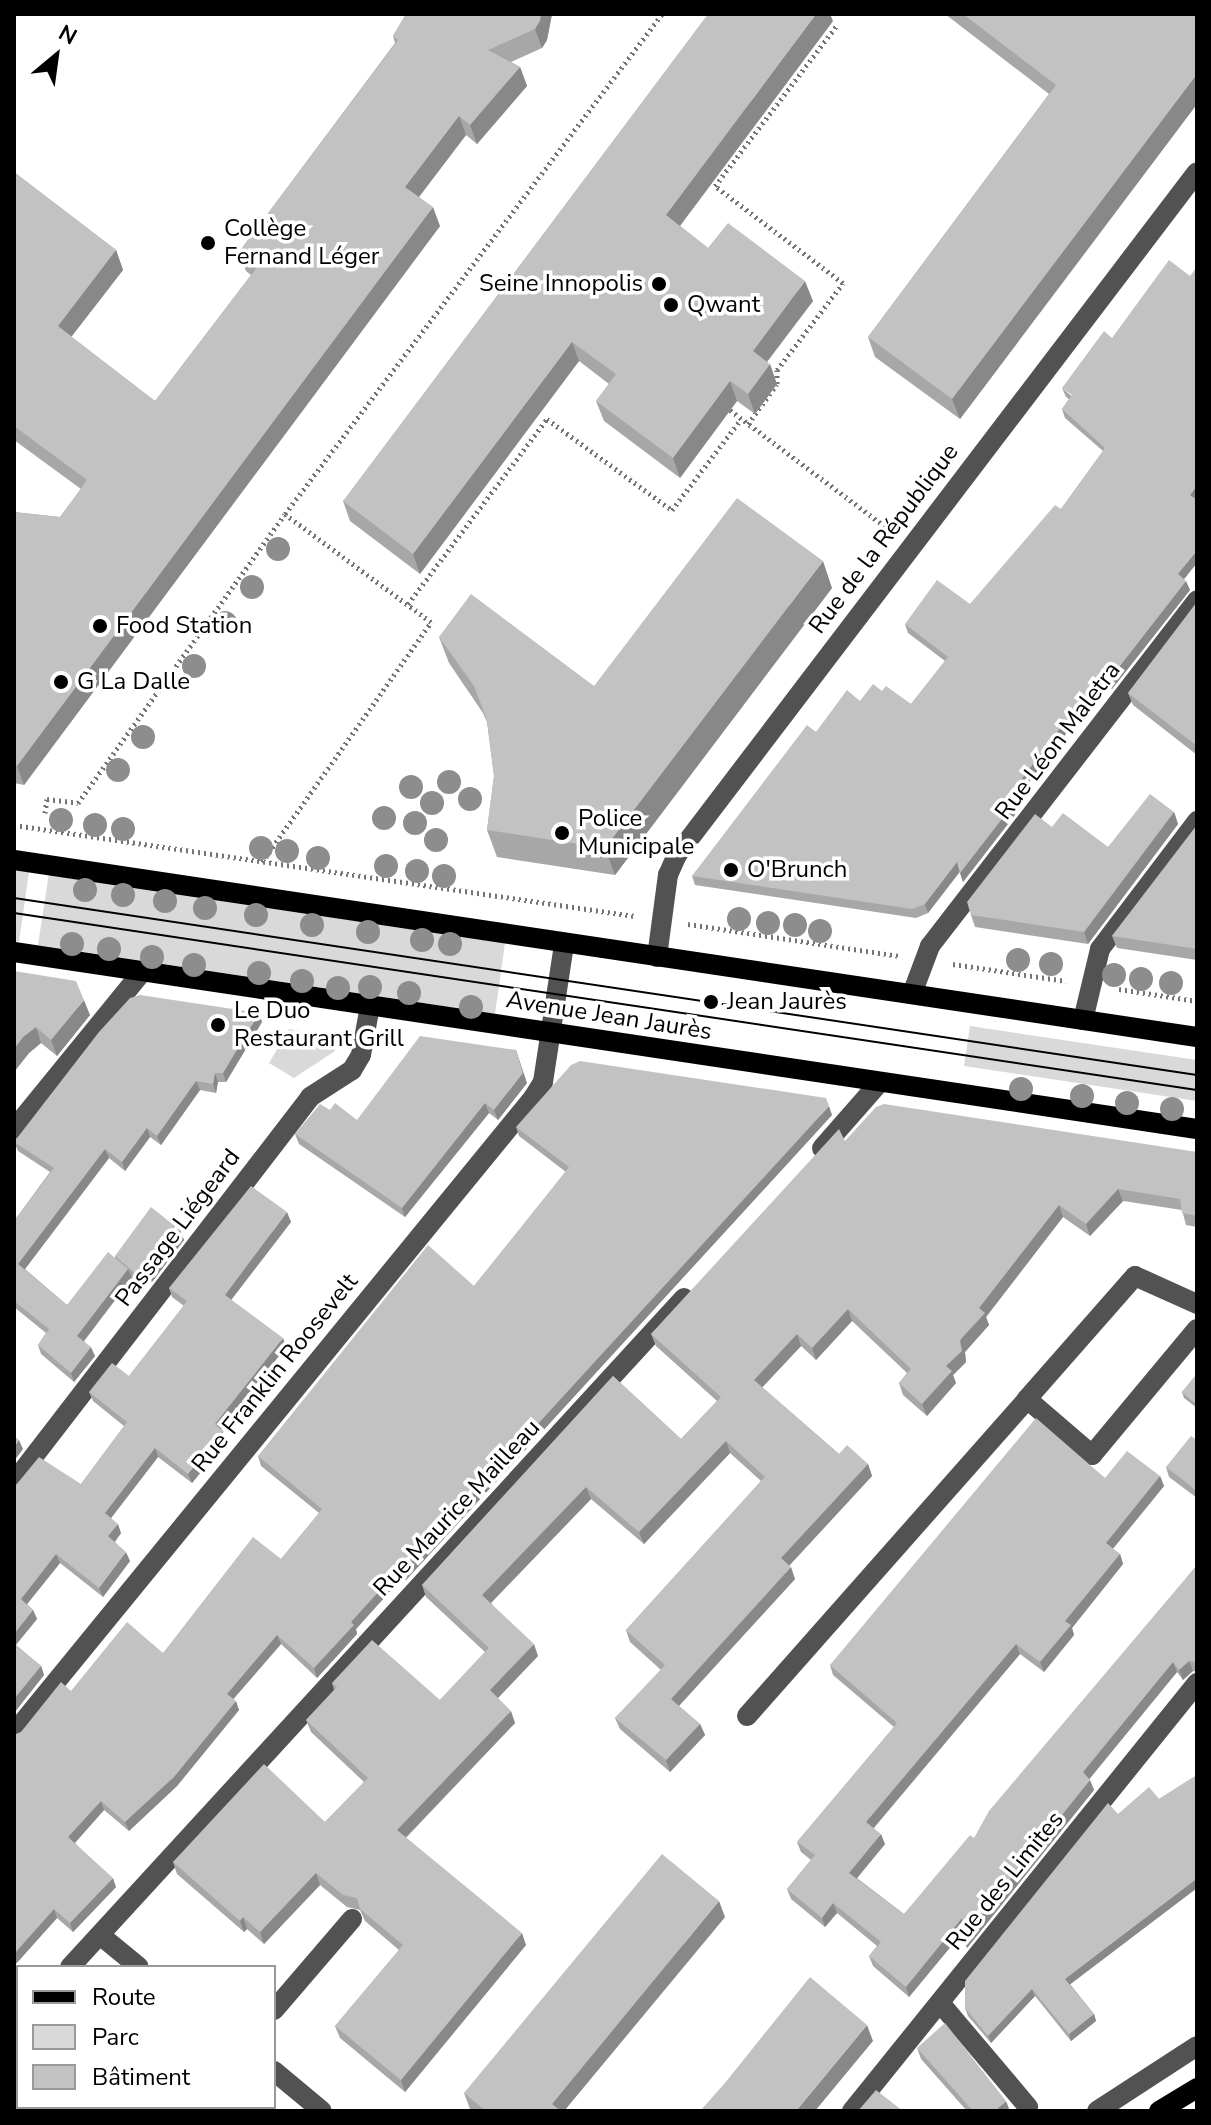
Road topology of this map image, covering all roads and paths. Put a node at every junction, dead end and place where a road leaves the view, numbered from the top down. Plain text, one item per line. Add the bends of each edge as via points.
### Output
1 (662, 14) edge
2 (837, 25) dead end
3 (1197, 172) edge
4 (730, 410) edge
5 (741, 419) junction
6 (748, 424) junction
7 (285, 514) junction
8 (911, 547) junction
9 (1197, 600) edge
10 (408, 604) junction
11 (45, 813) dead end
12 (1197, 821) edge
13 (14, 825) edge
14 (14, 860) edge
15 (262, 862) junction
16 (646, 918) dead end
17 (685, 924) dead end
18 (564, 944) junction
19 (14, 952) edge
20 (902, 956) dead end
21 (657, 957) junction
22 (142, 972) junction
23 (912, 994) junction
24 (370, 1006) junction
25 (1083, 1020) junction
26 (552, 1035) junction
27 (1197, 1037) edge
28 (880, 1082) junction
29 (14, 1129) edge
30 (1197, 1129) edge
31 (811, 1161) edge
32 (703, 1278) edge
33 (1197, 1304) edge
34 (1197, 1329) edge
35 (1027, 1399) junction
36 (14, 1482) edge
37 (1197, 1683) edge
38 (747, 1716) dead end
39 (14, 1733) edge
40 (352, 1919) edge
41 (100, 1935) junction
42 (72, 1965) edge
43 (137, 1965) edge
44 (941, 2004) junction
45 (276, 2008) edge
46 (1197, 2046) edge
47 (276, 2073) edge
48 (1197, 2088) edge
49 (1028, 2107) dead end
50 (322, 2111) edge
51 (852, 2111) edge
52 (1097, 2111) edge
53 (1159, 2111) edge

1 - 7 path
2 - 6 path via 715,186 843,283 777,370 777,384
3 - 8 street, Rue de la République
4 - 5 path
5 - 6 path
5 - 10 path via 672,510 547,419
6 - 8 path
7 - 10 path
7 - 11 path via 78,803 47,799
8 - 21 street, Rue de la République via 677,855 668,875
9 - 23 street, Rue Léon Maletra via 930,946
10 - 15 path via 431,622
12 - 25 street via 1100,949
13 - 15 path
14 - 18 main road
15 - 16 path
17 - 20 path
18 - 21 main road
18 - 26 street, Rue Franklin Roosevelt
19 - 22 main road, Avenue Jean Jaurès
21 - 23 main road
22 - 24 main road, Avenue Jean Jaurès
22 - 29 street
23 - 25 main road
24 - 26 main road, Avenue Jean Jaurès
24 - 36 street, Passage Liégeard via 361,1055 352,1070 310,1097
25 - 27 main road
26 - 28 main road, Avenue Jean Jaurès
26 - 39 street, Rue Franklin Roosevelt via 543,1082 520,1115
28 - 30 main road, Avenue Jean Jaurès
28 - 31 street
32 - 41 street, Rue Maurice Mailleau
33 - 35 street via 1135,1276
34 - 35 street via 1092,1455
35 - 38 street
37 - 44 street, Rue des Limites
40 - 45 street
41 - 42 street, Rue Maurice Mailleau
41 - 43 street
44 - 49 street
44 - 51 street, Rue des Limites
46 - 52 street
47 - 50 street
48 - 53 main road

